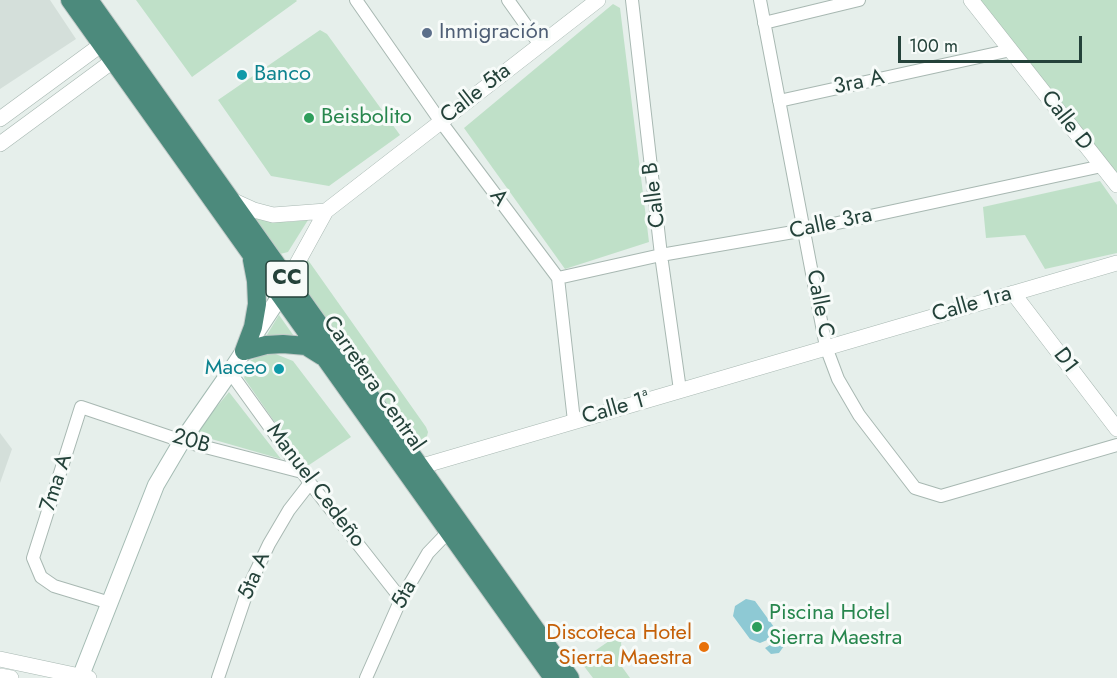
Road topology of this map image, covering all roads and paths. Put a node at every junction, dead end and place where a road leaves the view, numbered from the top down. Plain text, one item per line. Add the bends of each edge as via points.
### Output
1 (70, 0) edge
2 (89, 0) edge
3 (356, 0) edge
4 (508, 0) edge
5 (598, 0) edge
6 (632, 0) edge
7 (760, 0) edge
8 (859, 0) edge
9 (971, 0) edge
10 (835, 3) edge
11 (764, 23) junction
12 (108, 39) junction
13 (540, 45) junction
14 (1011, 50) junction
15 (120, 56) junction
16 (779, 101) junction
17 (0, 119) edge
18 (441, 122) junction
19 (0, 144) edge
20 (1102, 166) junction
21 (1117, 185) edge
22 (232, 200) junction
23 (326, 211) junction
24 (805, 230) junction
25 (245, 244) junction
26 (662, 255) junction
27 (1117, 263) edge
28 (558, 278) junction
29 (284, 287) junction
30 (1013, 293) junction
31 (826, 346) junction
32 (244, 351) junction
33 (326, 358) junction
34 (230, 372) junction
35 (680, 390) junction
36 (81, 407) joint
37 (574, 422) junction
38 (1117, 429) edge
39 (182, 441) junction
40 (1117, 445) edge
41 (412, 469) junction
42 (302, 472) junction
43 (310, 483) junction
44 (454, 527) junction
45 (400, 599) junction
46 (110, 603) junction
47 (534, 651) junction
48 (0, 659) edge
49 (0, 676) edge
50 (83, 677) edge
51 (11, 678) edge
52 (218, 678) edge
53 (366, 678) edge
54 (546, 678) edge
55 (553, 678) edge
56 (570, 678) edge

1 - 12 highway, Carretera Central / CC
2 - 12 highway, Carretera Central / CC
3 - 18 street, A
4 - 13 street
5 - 13 street, Calle 5ta
6 - 26 street, Calle B
7 - 11 street, Calle C
8 - 10 street
9 - 14 street, Calle D
10 - 11 street
11 - 16 street, Calle C
12 - 15 highway, Carretera Central / CC
12 - 17 street
13 - 18 street, Calle 5ta
14 - 16 street, 3ra A
14 - 20 street, Calle D
15 - 19 street
15 - 22 highway, Carretera Central / CC
15 - 25 highway, Carretera Central / CC
16 - 24 street, Calle C
18 - 23 street, Calle 5ta
18 - 28 street, A
20 - 21 street, Calle D
20 - 24 street, Calle 3ra
22 - 23 street via 273,215
22 - 29 highway, Carretera Central / CC
23 - 29 street
24 - 26 street, Calle 3ra
24 - 31 street, Calle C
25 - 29 highway, Carretera Central / CC
25 - 32 highway via 254,270 257,304
26 - 28 street, Calle 3ra
26 - 35 street, Calle B
27 - 30 street, Calle 1ra
28 - 37 street
29 - 32 main road
29 - 33 highway, Carretera Central / CC
29 - 41 highway, Carretera Central / CC
30 - 31 street, Calle 1ra
30 - 38 street, D1
31 - 35 street, Calle 1ª
31 - 40 street, Calle C via 838,379 866,424 915,488 941,496
32 - 33 highway via 283,344 306,346
32 - 34 main road
33 - 41 highway, Carretera Central / CC
34 - 39 main road
34 - 42 street, Manuel Cedeño
35 - 37 street, Calle 1ª
36 - 39 street, 20B
36 - 46 street, 7ma A via 33,558 41,577 54,586
37 - 41 street, Calle 1ª
39 - 42 street, 20B
39 - 46 main road via 156,485
41 - 44 highway, Carretera Central / CC
42 - 43 street, Manuel Cedeño
43 - 45 street, Manuel Cedeño
43 - 52 street, 5ta A via 269,543 249,586
44 - 45 street, 5ta via 428,553
44 - 47 highway, Carretera Central / CC
44 - 56 highway, Carretera Central / CC
45 - 53 street, 5ta
46 - 50 main road
47 - 54 street
47 - 55 highway, Carretera Central / CC
48 - 50 street
49 - 51 street

